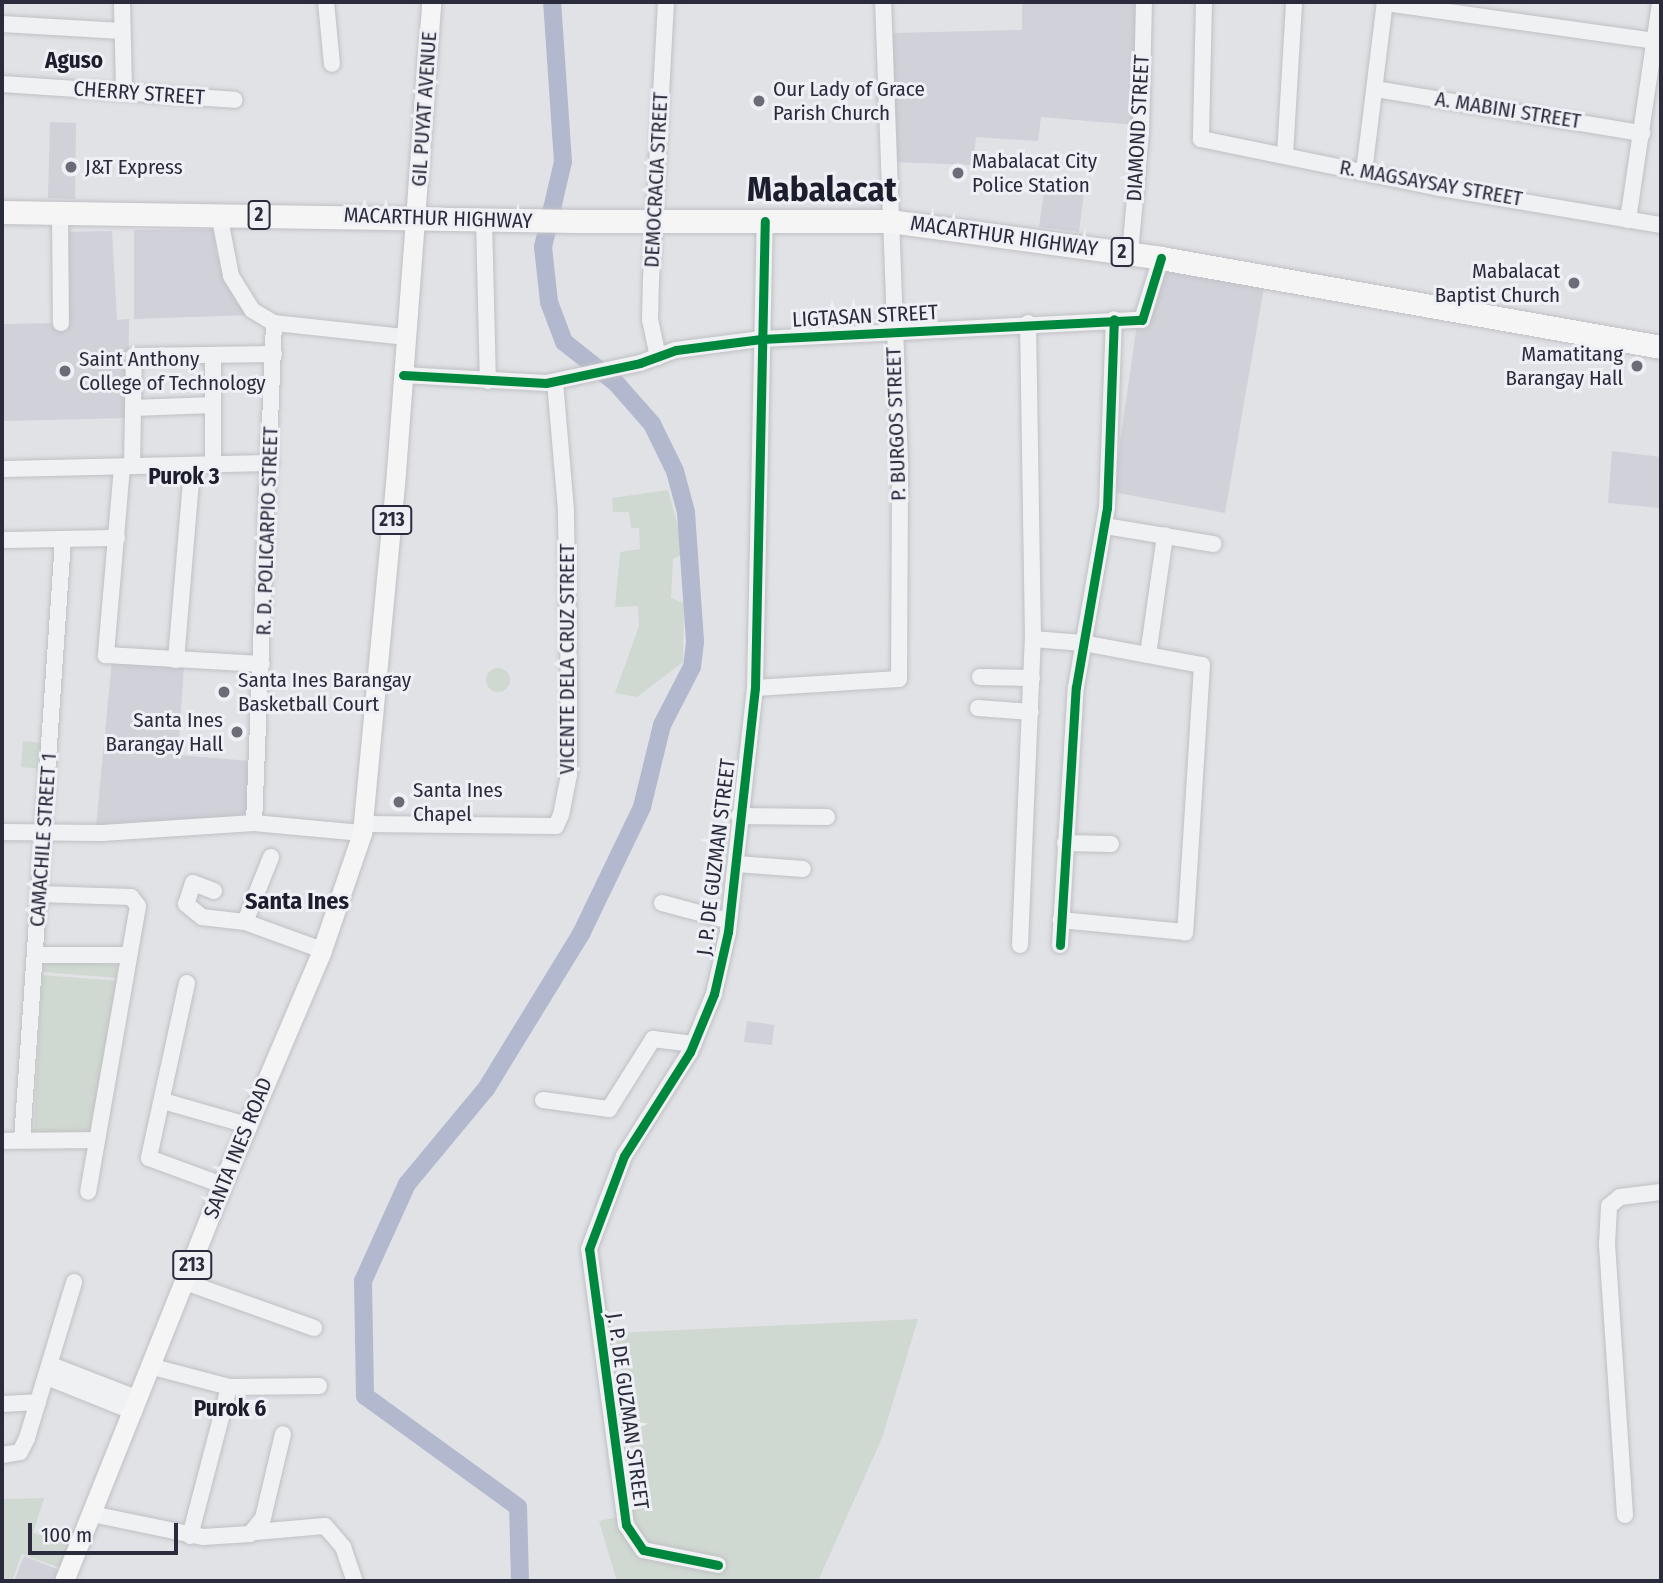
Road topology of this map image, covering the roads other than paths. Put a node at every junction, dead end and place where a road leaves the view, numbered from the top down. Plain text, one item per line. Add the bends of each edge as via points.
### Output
1 (121, 2) edge
2 (326, 2) edge
3 (431, 2) edge
4 (666, 2) edge
5 (883, 2) edge
6 (1144, 2) edge
7 (1203, 2) edge
8 (1294, 2) edge
9 (1385, 2) edge
10 (1660, 2) edge
11 (2, 24) edge
12 (122, 31) junction
13 (1656, 41) junction
14 (332, 64) dead end
15 (2, 84) edge
16 (1374, 89) junction
17 (124, 90) junction
18 (234, 100) dead end
19 (1642, 133) junction
20 (1284, 155) junction
21 (1364, 172) junction
22 (2, 212) edge
23 (60, 212) junction
24 (219, 214) junction
25 (416, 216) junction
26 (484, 220) junction
27 (1628, 220) junction
28 (654, 221) junction
29 (765, 221) junction
30 (889, 221) junction
31 (1661, 225) edge
32 (1130, 253) junction
33 (1161, 258) junction
34 (1114, 319) junction
35 (61, 323) dead end
36 (274, 323) junction
37 (1028, 323) junction
38 (893, 334) junction
39 (405, 337) junction
40 (761, 339) junction
41 (1661, 347) edge
42 (274, 354) junction
43 (213, 355) junction
44 (658, 357) junction
45 (403, 375) junction
46 (488, 380) junction
47 (555, 382) junction
48 (213, 405) junction
49 (133, 408) junction
50 (271, 463) junction
51 (213, 466) junction
52 (127, 467) junction
53 (192, 468) junction
54 (2, 469) edge
55 (1104, 526) junction
56 (1165, 535) junction
57 (117, 538) junction
58 (2, 540) edge
59 (63, 540) junction
60 (1214, 544) dead end
61 (1033, 639) junction
62 (1083, 643) junction
63 (1149, 655) junction
64 (176, 660) junction
65 (262, 664) junction
66 (980, 677) dead end
67 (1032, 678) junction
68 (755, 688) junction
69 (978, 708) dead end
70 (1031, 712) junction
71 (739, 816) junction
72 (827, 817) dead end
73 (254, 822) junction
74 (363, 829) junction
75 (2, 832) edge
76 (42, 834) junction
77 (1065, 844) junction
78 (1111, 844) dead end
79 (271, 857) dead end
80 (737, 864) junction
81 (803, 869) dead end
82 (214, 891) dead end
83 (39, 894) junction
84 (662, 903) dead end
85 (1061, 920) junction
86 (729, 921) junction
87 (245, 922) junction
88 (1020, 945) dead end
89 (1060, 945) dead end
90 (322, 950) junction
91 (36, 955) junction
92 (127, 955) junction
93 (187, 983) dead end
94 (694, 1044) junction
95 (543, 1100) dead end
96 (163, 1101) junction
97 (247, 1125) junction
98 (22, 1140) junction
99 (94, 1140) junction
100 (2, 1142) edge
101 (222, 1185) junction
102 (88, 1192) dead end
103 (1661, 1192) edge
104 (74, 1282) dead end
105 (185, 1282) junction
106 (314, 1328) dead end
107 (153, 1367) junction
108 (49, 1371) junction
109 (319, 1386) dead end
110 (229, 1387) junction
111 (38, 1402) junction
112 (2, 1404) edge
113 (137, 1406) junction
114 (284, 1434) dead end
115 (2, 1455) edge
116 (92, 1514) junction
117 (1625, 1515) dead end
118 (255, 1532) junction
119 (190, 1536) junction
120 (718, 1565) dead end
121 (64, 1581) edge
122 (355, 1581) edge

1 - 12 street
2 - 14 street
3 - 25 main road, GIL PUYAT AVENUE / 213
4 - 28 street, DEMOCRACIA STREET
5 - 30 street, P. BURGOS STREET
6 - 32 street, DIAMOND STREET via 1141,133
7 - 20 street, R. MAGSAYSAY STREET via 1201,139
8 - 20 street
9 - 13 street
9 - 16 street
10 - 13 street
11 - 12 street
12 - 17 street
13 - 19 street
15 - 17 street, CHERRY STREET
16 - 19 street, A. MABINI STREET
16 - 21 street
17 - 18 street, CHERRY STREET
19 - 27 street
20 - 21 street, R. MAGSAYSAY STREET
21 - 27 street, R. MAGSAYSAY STREET
22 - 23 highway, MACARTHUR HIGHWAY / 2
23 - 24 highway, MACARTHUR HIGHWAY / 2
23 - 35 street
24 - 25 highway, MACARTHUR HIGHWAY / 2
24 - 36 street via 224,253 243,301
25 - 26 highway, MACARTHUR HIGHWAY / 2
25 - 39 main road, 213
26 - 28 highway, MACARTHUR HIGHWAY / 2
26 - 46 street
27 - 31 street, R. MAGSAYSAY STREET
28 - 29 highway, MACARTHUR HIGHWAY / 2
28 - 44 street, DEMOCRACIA STREET via 650,320
29 - 30 highway, MACARTHUR HIGHWAY / 2
29 - 40 street, J. P. DE GUZMAN STREET
30 - 32 highway, MACARTHUR HIGHWAY / 2
30 - 38 street, P. BURGOS STREET
32 - 33 highway, MACARTHUR HIGHWAY / 2
33 - 34 street, LIGTASAN STREET via 1146,318
33 - 41 highway, MACARTHUR HIGHWAY / 2
34 - 37 street, LIGTASAN STREET
34 - 55 street
36 - 39 street
36 - 42 street, R. D. POLICARPIO STREET
37 - 38 street, LIGTASAN STREET
37 - 61 street
38 - 40 street, LIGTASAN STREET
38 - 68 street, P. BURGOS STREET via 900,463 899,679
39 - 45 main road, 213
40 - 44 street, LIGTASAN STREET via 676,350
40 - 68 street, J. P. DE GUZMAN STREET
42 - 43 street
42 - 50 street, R. D. POLICARPIO STREET
43 - 48 street
43 - 49 street via 134,356
44 - 47 street, LIGTASAN STREET
45 - 46 street, LIGTASAN STREET
45 - 74 main road, 213
46 - 47 street, LIGTASAN STREET
47 - 74 street, VICENTE DELA CRUZ STREET via 566,510 569,689 569,775 561,815 556,826
48 - 49 street
48 - 51 street
49 - 52 street
50 - 51 street
50 - 65 street, R. D. POLICARPIO STREET
51 - 53 street
52 - 53 street
52 - 54 street
52 - 57 street
53 - 64 street
55 - 56 street
55 - 62 street
56 - 60 street
56 - 63 street
57 - 59 street
57 - 64 street via 106,655
58 - 59 street
59 - 76 street, CAMACHILE STREET 1
61 - 62 street
61 - 67 street
62 - 63 street
62 - 77 street
63 - 85 street via 1202,665 1185,932
64 - 65 street
65 - 73 street, R. D. POLICARPIO STREET
66 - 67 street
67 - 70 street
68 - 71 street, J. P. DE GUZMAN STREET
69 - 70 street
70 - 88 street
71 - 72 street
71 - 80 street, J. P. DE GUZMAN STREET
73 - 74 street
73 - 76 street
74 - 90 main road, 213
75 - 76 street
76 - 83 street, CAMACHILE STREET 1
77 - 78 street
77 - 85 street
79 - 87 street
80 - 81 street
80 - 86 street, J. P. DE GUZMAN STREET
82 - 87 street via 193,883 186,904 202,917
83 - 91 street, CAMACHILE STREET 1
83 - 92 street via 135,899 138,906
84 - 86 street
85 - 89 street
86 - 94 street, J. P. DE GUZMAN STREET via 714,994
87 - 90 street
90 - 97 main road, SANTA INES ROAD / 213
91 - 92 street
91 - 98 street, CAMACHILE STREET 1
92 - 99 street
93 - 96 street
94 - 95 street via 653,1039 609,1109
94 - 120 street, J. P. DE GUZMAN STREET via 624,1156 591,1239 590,1261 626,1525 643,1550
96 - 97 street
96 - 101 street via 149,1158
97 - 101 main road, SANTA INES ROAD / 213
98 - 99 street
98 - 100 street
99 - 102 street
101 - 105 main road, SANTA INES ROAD / 213
103 - 117 street via 1620,1197 1609,1206 1607,1245
104 - 108 street
105 - 106 street
105 - 107 main road, SANTA INES ROAD / 213
107 - 110 street
107 - 113 main road, SANTA INES ROAD / 213
108 - 111 street
108 - 113 street
109 - 110 street
110 - 119 street
111 - 112 street
111 - 115 street via 22,1450
113 - 116 main road, SANTA INES ROAD / 213
114 - 118 street via 263,1518
116 - 119 street
116 - 121 main road, SANTA INES ROAD / 213
118 - 119 street via 224,1539
118 - 122 street via 325,1526 343,1548

